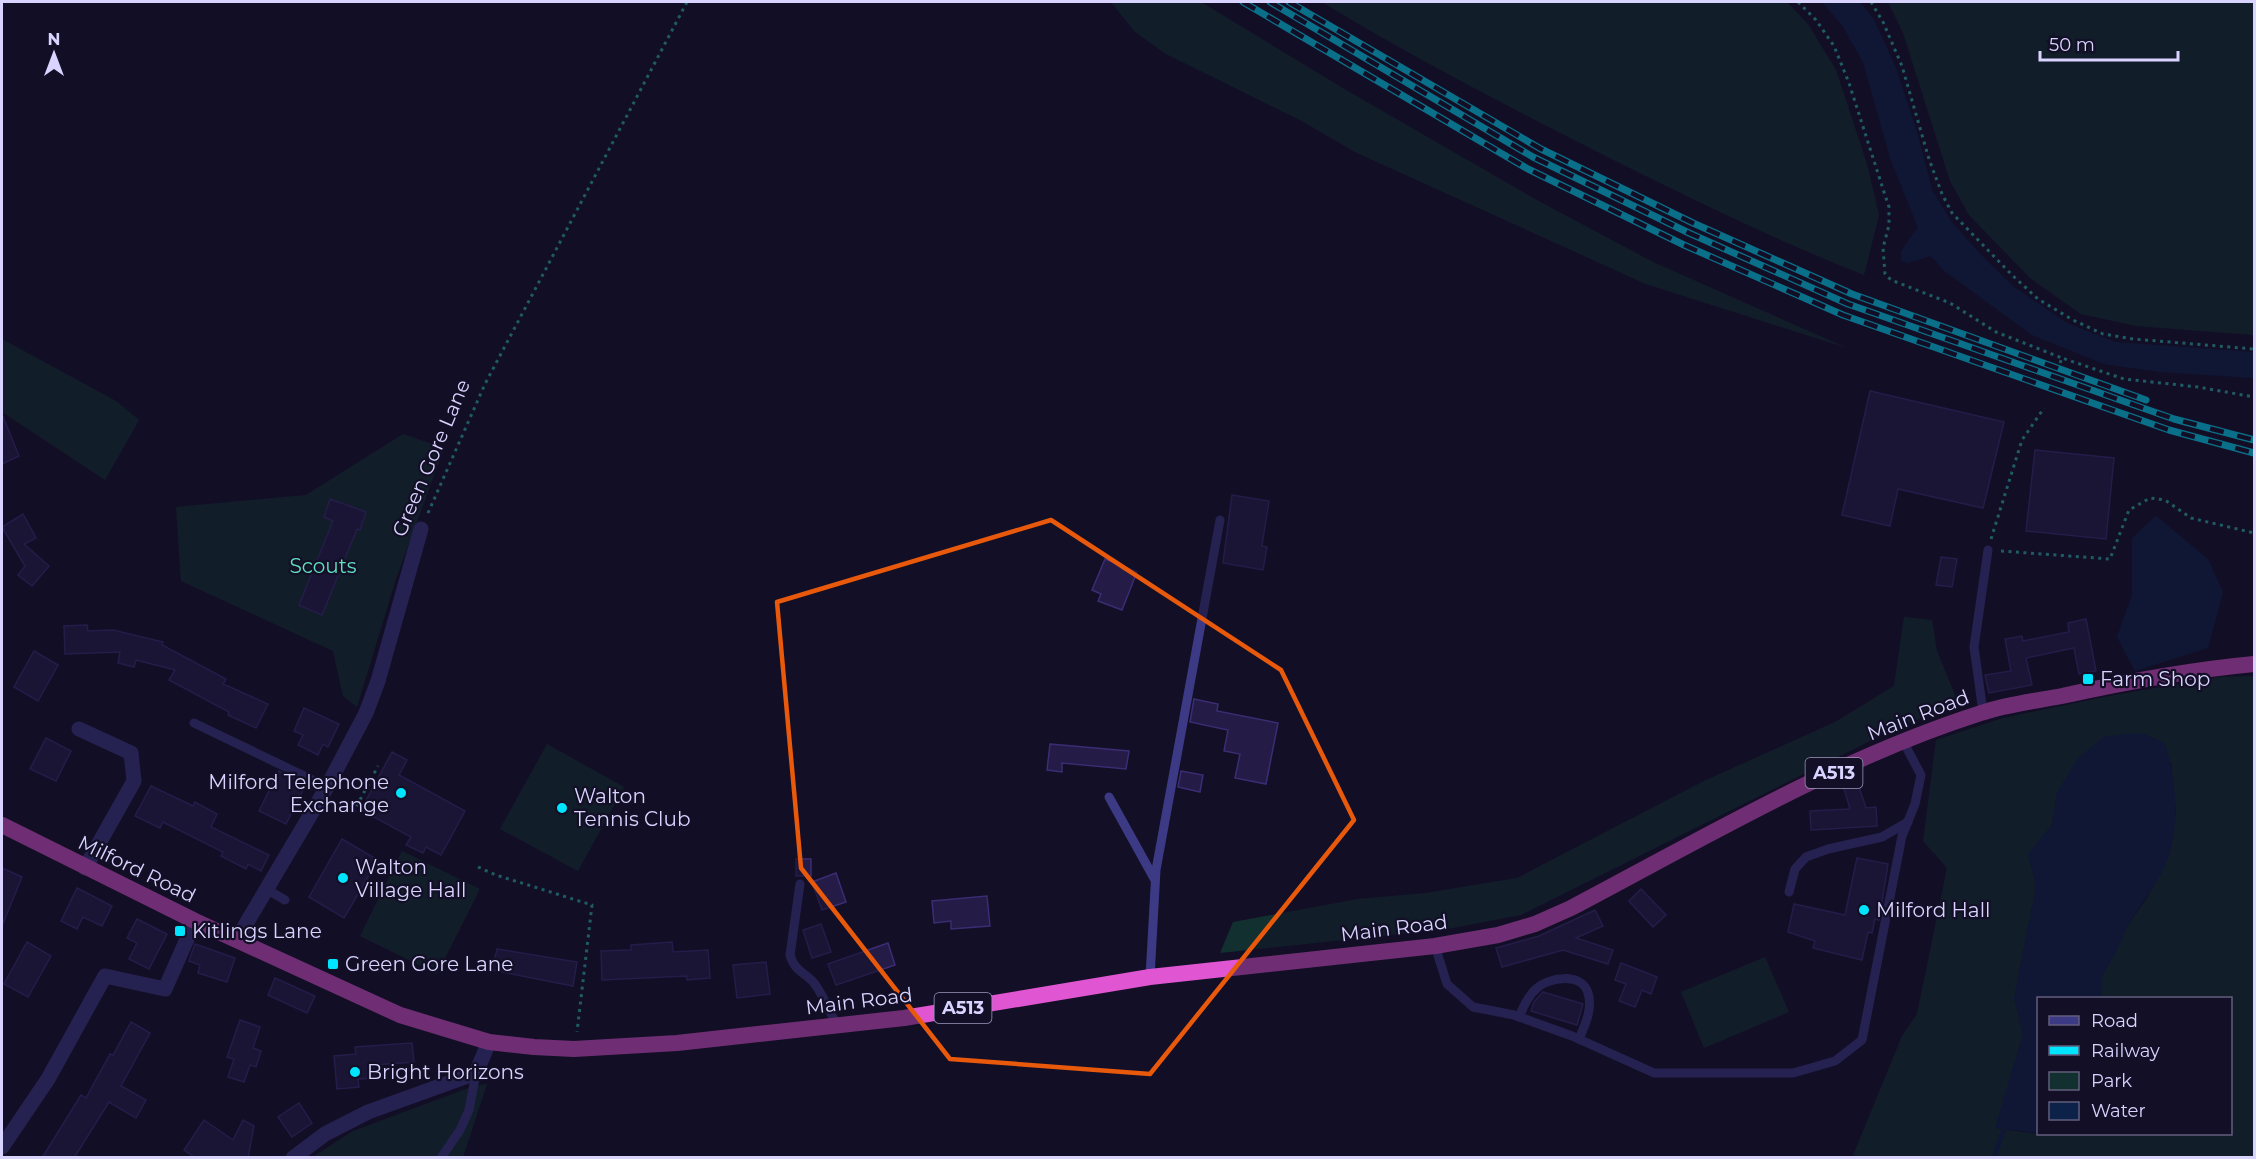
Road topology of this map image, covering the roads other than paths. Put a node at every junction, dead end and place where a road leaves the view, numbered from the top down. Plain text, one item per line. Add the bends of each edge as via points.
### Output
1 (1220, 520) dead end
2 (421, 529) road end
3 (1988, 550) road end
4 (2254, 664) edge
5 (1983, 712) junction
6 (194, 723) dead end
7 (79, 729) dead end
8 (1903, 741) junction
9 (327, 788) junction
10 (1109, 797) dead end
11 (1908, 822) junction
12 (2, 825) edge
13 (86, 868) junction
14 (1155, 880) junction
15 (800, 884) dead end
16 (266, 889) junction
17 (1789, 892) dead end
18 (285, 900) dead end
19 (195, 921) junction
20 (237, 939) junction
21 (1435, 946) junction
22 (1150, 977) junction
23 (1519, 1017) junction
24 (837, 1026) junction
25 (1579, 1039) junction
26 (489, 1042) junction
27 (476, 1073) junction
28 (2, 1147) edge
29 (293, 1158) edge
30 (441, 1158) edge

1 - 14 lane
2 - 9 street, Green Gore Lane via 378,681 349,749
3 - 5 lane via 1974,647
4 - 5 highway, Main Road / A513 via 2107,686
5 - 8 highway, Main Road / A513
6 - 9 lane
7 - 13 street via 130,753 134,781
8 - 11 lane via 1920,775 1916,804
8 - 21 highway, Main Road / A513 via 1793,792 1544,920 1498,935
9 - 16 street, Green Gore Lane
10 - 14 lane
11 - 17 lane via 1882,837 1806,857 1796,869
11 - 25 lane via 1862,1040 1834,1061 1793,1073 1654,1073
12 - 13 highway, Milford Road / A513
13 - 19 highway, Milford Road / A513
14 - 22 lane
15 - 24 lane via 790,955 793,964 820,991
16 - 18 lane
16 - 20 street, Green Gore Lane
19 - 20 highway, Milford Road / A513
19 - 28 street via 165,988 105,976 48,1079
20 - 26 highway, Milford Road / A513 via 400,1015
21 - 22 highway, Main Road / A513
21 - 23 lane via 1447,984 1473,1007
22 - 24 highway, Main Road / A513
23 - 25 lane
23 - 25 lane via 1537,988 1557,979 1579,982 1588,990 1590,1001
24 - 26 highway, Main Road / A513 via 574,1049
26 - 27 street
27 - 29 street via 368,1112 325,1134
27 - 30 lane via 469,1110

